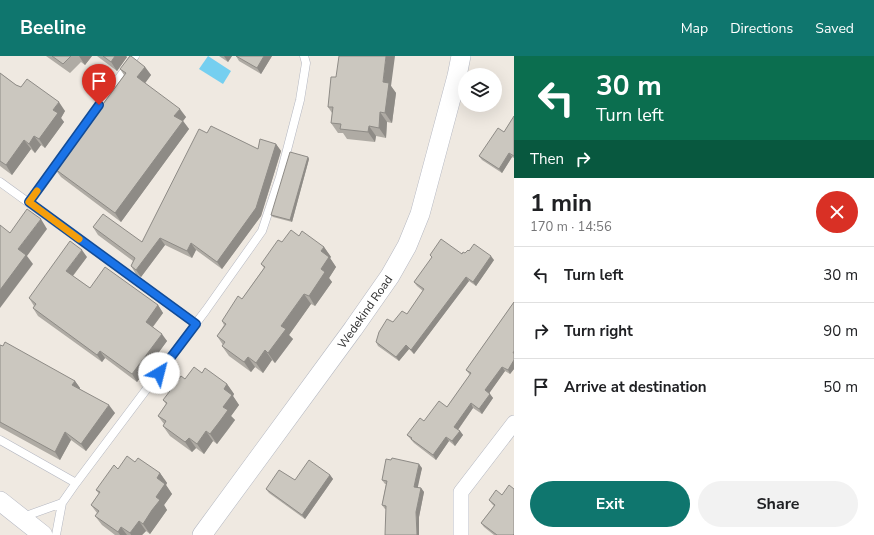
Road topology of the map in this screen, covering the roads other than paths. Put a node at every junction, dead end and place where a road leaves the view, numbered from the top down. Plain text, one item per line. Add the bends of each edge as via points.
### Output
1 (135, 56) edge
2 (304, 56) edge
3 (461, 56) edge
4 (0, 182) edge
5 (29, 202) junction
6 (196, 324) junction
7 (514, 423) edge
8 (0, 440) edge
9 (76, 482) junction
10 (0, 501) edge
11 (62, 503) junction
12 (21, 517) junction
13 (43, 535) edge
14 (56, 535) edge
15 (202, 535) edge
16 (461, 535) edge

1 - 5 lane
2 - 6 lane via 306,63 300,100 280,177 262,231
3 - 15 street, Wedekind Road via 420,214 407,246 390,276 353,329
4 - 5 lane
5 - 6 lane
6 - 9 lane
7 - 16 street via 461,492
8 - 9 lane
9 - 11 lane
10 - 12 street
11 - 12 lane
11 - 14 lane
12 - 13 street

